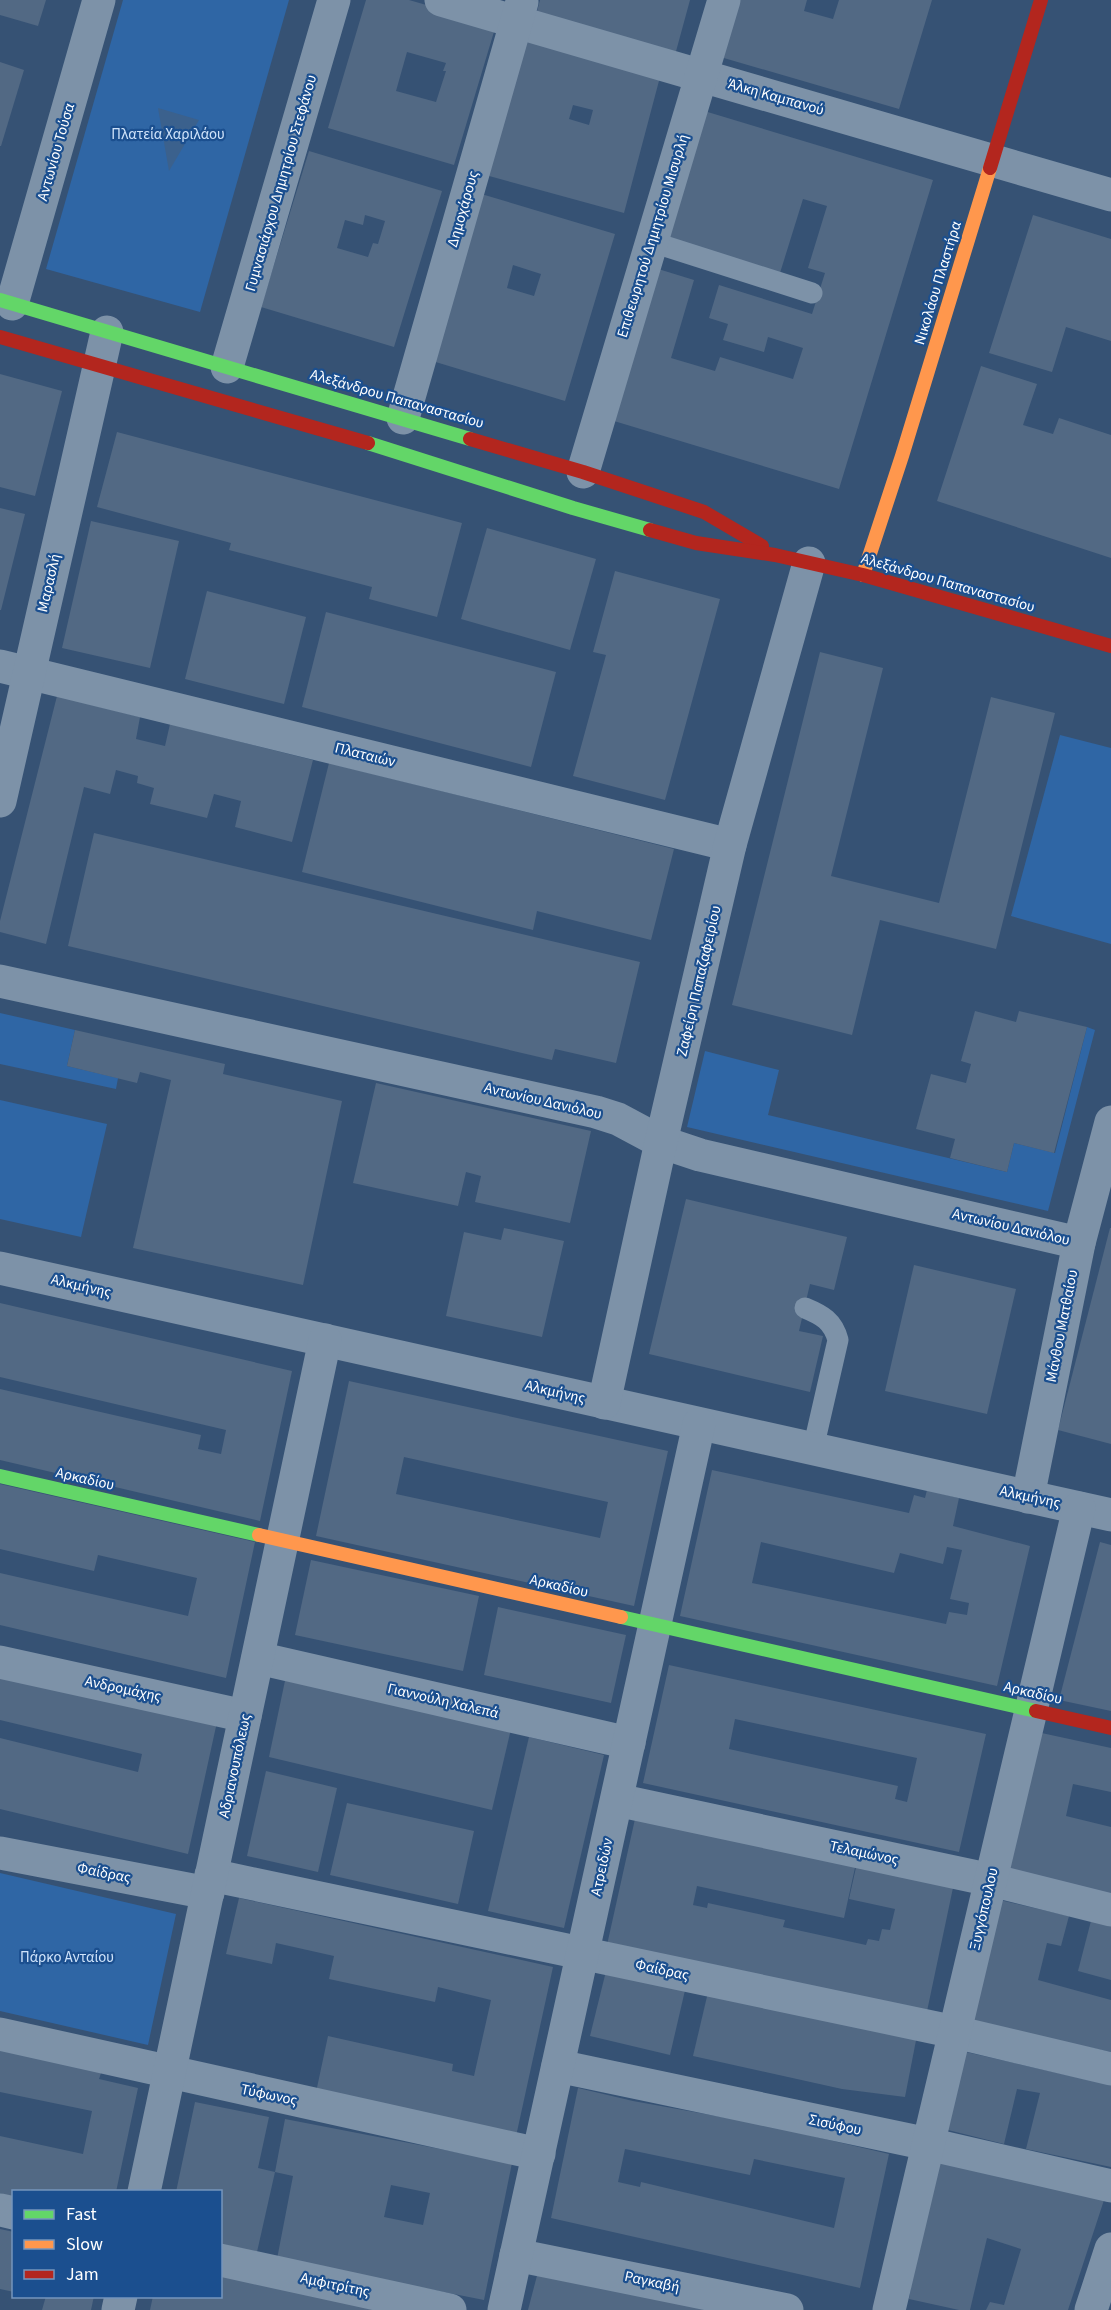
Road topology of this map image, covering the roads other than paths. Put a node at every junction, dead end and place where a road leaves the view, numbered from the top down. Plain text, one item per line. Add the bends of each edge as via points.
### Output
1 (99, 0) edge
2 (334, 0) edge
3 (441, 0) edge
4 (724, 0) edge
5 (1041, 0) edge
6 (520, 11) edge
7 (701, 75) junction
8 (993, 160) junction
9 (1111, 195) edge
10 (651, 242) junction
11 (812, 293) dead end
12 (6, 302) edge
13 (107, 332) junction
14 (0, 337) edge
15 (99, 364) junction
16 (227, 367) junction
17 (403, 418) junction
18 (583, 472) junction
19 (775, 555) junction
20 (809, 563) junction
21 (863, 575) junction
22 (1111, 646) edge
23 (15, 669) edge
24 (0, 801) edge
25 (730, 845) junction
26 (0, 981) edge
27 (1111, 1122) edge
28 (661, 1142) junction
29 (1079, 1243) junction
30 (0, 1268) edge
31 (805, 1308) dead end
32 (326, 1340) junction
33 (604, 1403) junction
34 (699, 1424) junction
35 (813, 1449) junction
36 (0, 1476) edge
37 (1029, 1497) junction
38 (1078, 1508) junction
39 (1111, 1515) edge
40 (283, 1540) junction
41 (655, 1624) junction
42 (258, 1658) junction
43 (0, 1662) edge
44 (1031, 1709) junction
45 (245, 1716) junction
46 (1111, 1728) edge
47 (629, 1743) junction
48 (616, 1800) junction
49 (0, 1853) edge
50 (991, 1880) junction
51 (210, 1884) junction
52 (1111, 1910) edge
53 (583, 1953) junction
54 (955, 2032) junction
55 (0, 2034) edge
56 (558, 2066) junction
57 (1111, 2069) edge
58 (169, 2073) junction
59 (928, 2144) junction
60 (539, 2154) junction
61 (1111, 2186) edge
62 (144, 2190) edge
63 (1111, 2249) edge
64 (516, 2255) junction
65 (222, 2260) edge
66 (450, 2310) edge
67 (504, 2310) edge
68 (787, 2310) edge
69 (889, 2310) edge
70 (1091, 2310) edge

1 - 12 street, Αντωνίου Τούσα
2 - 16 street, Γυμνασιάρχου Δημητρίου Στεφάνου
3 - 6 street, Άλκη Καμπανού
4 - 7 street, Επιθεωρητού Δημητρίου Μισυρλή
5 - 8 main road, Νικολάου Πλαστήρα
6 - 7 street, Άλκη Καμπανού
6 - 17 street, Δημοχάρους
7 - 8 street, Άλκη Καμπανού
7 - 10 street, Επιθεωρητού Δημητρίου Μισυρλή
8 - 9 street, Άλκη Καμπανού
8 - 21 main road, Νικολάου Πλαστήρα
10 - 11 lane
10 - 18 street, Επιθεωρητού Δημητρίου Μισυρλή
12 - 13 main road, Αλεξάνδρου Παπαναστασίου
13 - 15 street, Μαρασλή
13 - 16 main road, Αλεξάνδρου Παπαναστασίου
14 - 15 main road, Αλεξάνδρου Παπαναστασίου
15 - 19 main road, Αλεξάνδρου Παπαναστασίου via 696,543
15 - 23 street, Μαρασλή
16 - 17 main road, Αλεξάνδρου Παπαναστασίου
17 - 18 main road, Αλεξάνδρου Παπαναστασίου
18 - 19 main road, Αλεξάνδρου Παπαναστασίου via 704,512
19 - 20 main road, Αλεξάνδρου Παπαναστασίου
20 - 21 main road, Αλεξάνδρου Παπαναστασίου
20 - 25 street, Ζαφείρη Παπαζαφειρίου
21 - 22 main road, Αλεξάνδρου Παπαναστασίου
23 - 24 street, Μαρασλή
23 - 25 street, Πλαταιών
25 - 28 street, Ζαφείρη Παπαζαφειρίου
26 - 28 street, Αντωνίου Δανιόλου via 596,1112
27 - 29 street, Μάνθου Ματθαίου
28 - 29 street, Αντωνίου Δανιόλου via 700,1155
28 - 33 street, Ζαφείρη Παπαζαφειρίου
29 - 37 street, Μάνθου Ματθαίου
30 - 32 street, Αλκμήνης
31 - 35 lane via 827,1319 838,1340
32 - 33 street, Αλκμήνης
32 - 40 street, Αδριανουπόλεως
33 - 34 street, Αλκμήνης
34 - 35 street, Αλκμήνης
34 - 41 street, Ατρειδών
35 - 37 street, Αλκμήνης
36 - 40 main road, Αρκαδίου
37 - 38 street, Αλκμήνης
38 - 39 street, Αλκμήνης
38 - 44 street, Ξυγγόπουλου
40 - 41 main road, Αρκαδίου
40 - 42 street, Αδριανουπόλεως
41 - 44 main road, Αρκαδίου
41 - 47 street, Ατρειδών
42 - 45 street, Αδριανουπόλεως
42 - 47 street, Γιαννούλη Χαλεπά
43 - 45 street, Ανδρομάχης
44 - 46 main road, Αρκαδίου
44 - 50 street, Ξυγγόπουλου
45 - 51 street, Αδριανουπόλεως
47 - 48 street, Ατρειδών
48 - 50 street, Τελαμώνος
48 - 53 street, Ατρειδών
49 - 51 street, Φαίδρας
50 - 52 street, Τελαμώνος
50 - 54 street, Ξυγγόπουλου
51 - 53 street, Φαίδρας
51 - 58 street, Αδριανουπόλεως
53 - 54 street, Φαίδρας
53 - 56 street, Ατρειδών
54 - 57 street, Φαίδρας
54 - 59 street, Ξυγγόπουλου
55 - 58 street, Τύφωνος
56 - 59 street, Σισύφου
56 - 60 street, Ατρειδών
58 - 60 street, Τύφωνος
58 - 62 street, Αδριανουπόλεως
59 - 61 street, Σισύφου
59 - 69 street, Ξυγγόπουλου
60 - 64 street, Ατρειδών
63 - 70 street
64 - 67 street, Ατρειδών
64 - 68 street, Ραγκαβή
65 - 66 street, Αμφιτρίτης

